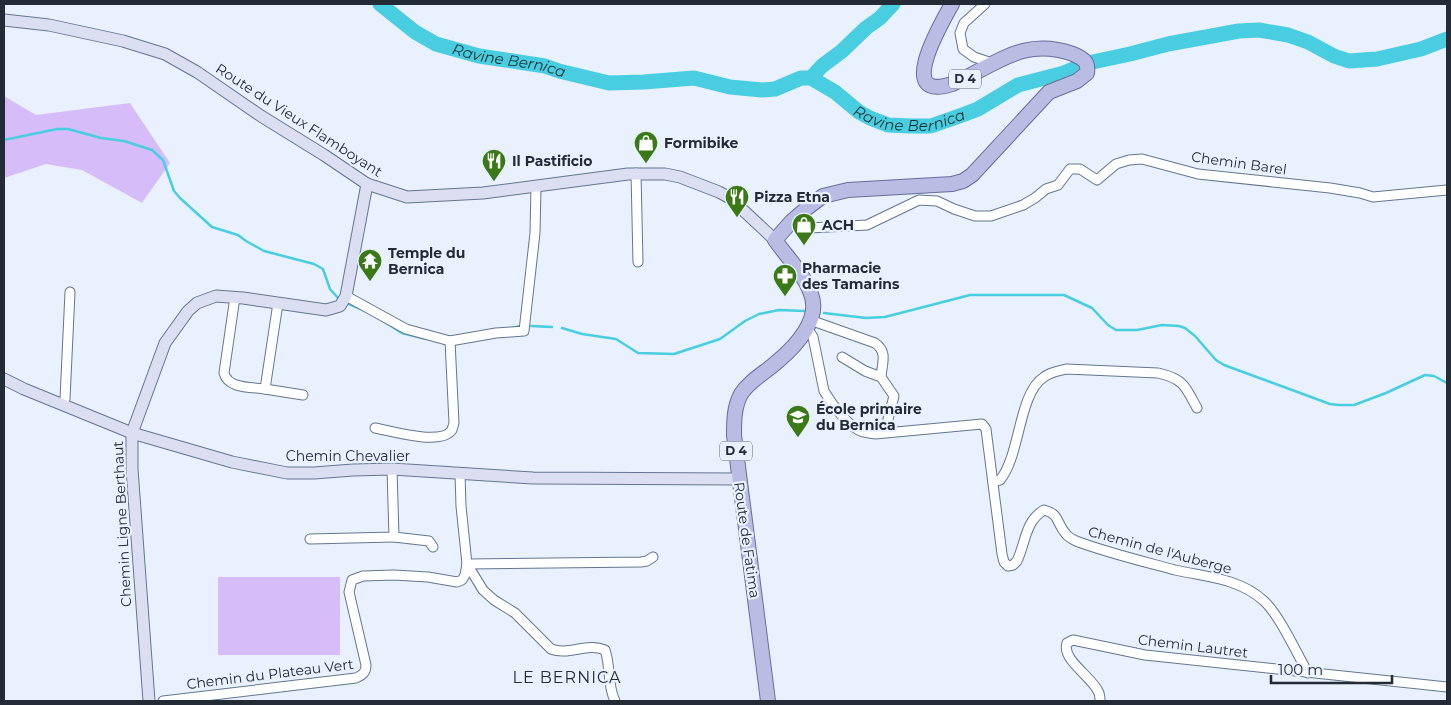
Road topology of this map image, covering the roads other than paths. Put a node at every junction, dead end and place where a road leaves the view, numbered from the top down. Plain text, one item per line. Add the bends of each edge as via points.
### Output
1 (952, 4) edge
2 (985, 4) edge
3 (4, 20) edge
4 (992, 63) junction
5 (636, 173) junction
6 (368, 184) junction
7 (536, 187) junction
8 (1447, 190) edge
9 (792, 221) junction
10 (775, 240) junction
11 (638, 262) dead end
12 (70, 292) dead end
13 (346, 296) junction
14 (235, 297) junction
15 (278, 303) junction
16 (808, 324) junction
17 (450, 341) junction
18 (842, 357) dead end
19 (4, 378) edge
20 (881, 378) junction
21 (265, 389) junction
22 (303, 395) dead end
23 (63, 405) junction
24 (1197, 408) dead end
25 (374, 428) dead end
26 (889, 432) junction
27 (132, 433) junction
28 (392, 468) junction
29 (460, 474) junction
30 (739, 479) junction
31 (993, 482) junction
32 (394, 537) junction
33 (310, 539) dead end
34 (433, 547) dead end
35 (653, 557) dead end
36 (467, 564) junction
37 (1308, 673) junction
38 (1447, 687) edge
39 (149, 701) edge
40 (163, 701) edge
41 (615, 701) edge
42 (768, 701) edge
43 (1100, 701) edge

1 - 4 main road, D 4 via 927,53 923,71 927,83 944,86 965,79
2 - 4 street via 964,23 960,33 963,49
3 - 6 street, Route du Vieux Flamboyant via 50,25 123,40 166,54
4 - 9 main road, D 4 via 1020,51 1031,50 1068,52 1083,58 1088,68 1084,76 1049,92 963,181 848,190 823,196
5 - 7 street, Route du Vieux Flamboyant
5 - 10 street, Route du Vieux Flamboyant via 680,177 719,192 730,198
5 - 11 street
6 - 7 street, Route du Vieux Flamboyant via 407,197
6 - 13 street
7 - 17 street via 535,232 524,331
8 - 9 street, Chemin Barel via 1373,197 1330,188 1198,174 1142,159 1116,164 1097,180 1080,169 1070,169 1058,185 1023,205 991,216 975,216 937,201 919,200 867,225 809,228
9 - 10 main road, D 4
10 - 16 main road via 812,294 814,307
12 - 23 street
13 - 15 street, Chemin Ligne Berthaut via 340,306 326,310
13 - 17 street via 406,329
14 - 15 street, Chemin Ligne Berthaut
14 - 21 street via 225,378 236,385
14 - 27 street, Chemin Ligne Berthaut via 216,296 197,303 188,311 165,343
15 - 21 street
16 - 20 street via 829,326 881,347
16 - 26 street, Chemin de l'Auberge via 824,390 834,407 861,432
16 - 30 main road, Route de Fatima / D 4 via 795,344 749,385 740,398 734,417
17 - 25 street via 452,430 432,438
18 - 20 street
19 - 23 street, Chemin Chevalier
20 - 26 street via 894,396 888,419
21 - 22 street
23 - 27 street, Chemin Chevalier
24 - 31 street via 1182,382 1158,373 1066,369 1054,372 1039,381 1031,392 1006,472 1000,480
26 - 31 street, Chemin de l'Auberge via 982,424 986,429
27 - 28 street, Chemin Chevalier via 232,462 287,472
27 - 39 street, Chemin Ligne Berthaut
28 - 29 street, Chemin Chevalier
28 - 32 street
29 - 30 street, Chemin Chevalier via 533,478
29 - 36 street
30 - 42 main road, Route de Fatima / D 4
31 - 37 street, Chemin de l'Auberge via 1002,554 1008,566 1017,561 1036,515 1044,510 1052,512 1066,535 1076,542 1192,574 1217,577 1249,589 1277,618
32 - 33 street
32 - 34 street via 429,541
35 - 36 street via 641,562
36 - 40 street, Chemin du Plateau Vert via 465,575 457,582 394,575 363,576 352,580 350,592 366,665 362,676
36 - 41 street via 483,590 515,613 551,649 597,646 605,650 609,660 609,684
37 - 38 street, Chemin Lautret
37 - 43 street, Chemin Lautret via 1145,655 1073,640 1067,643 1068,656 1098,692

